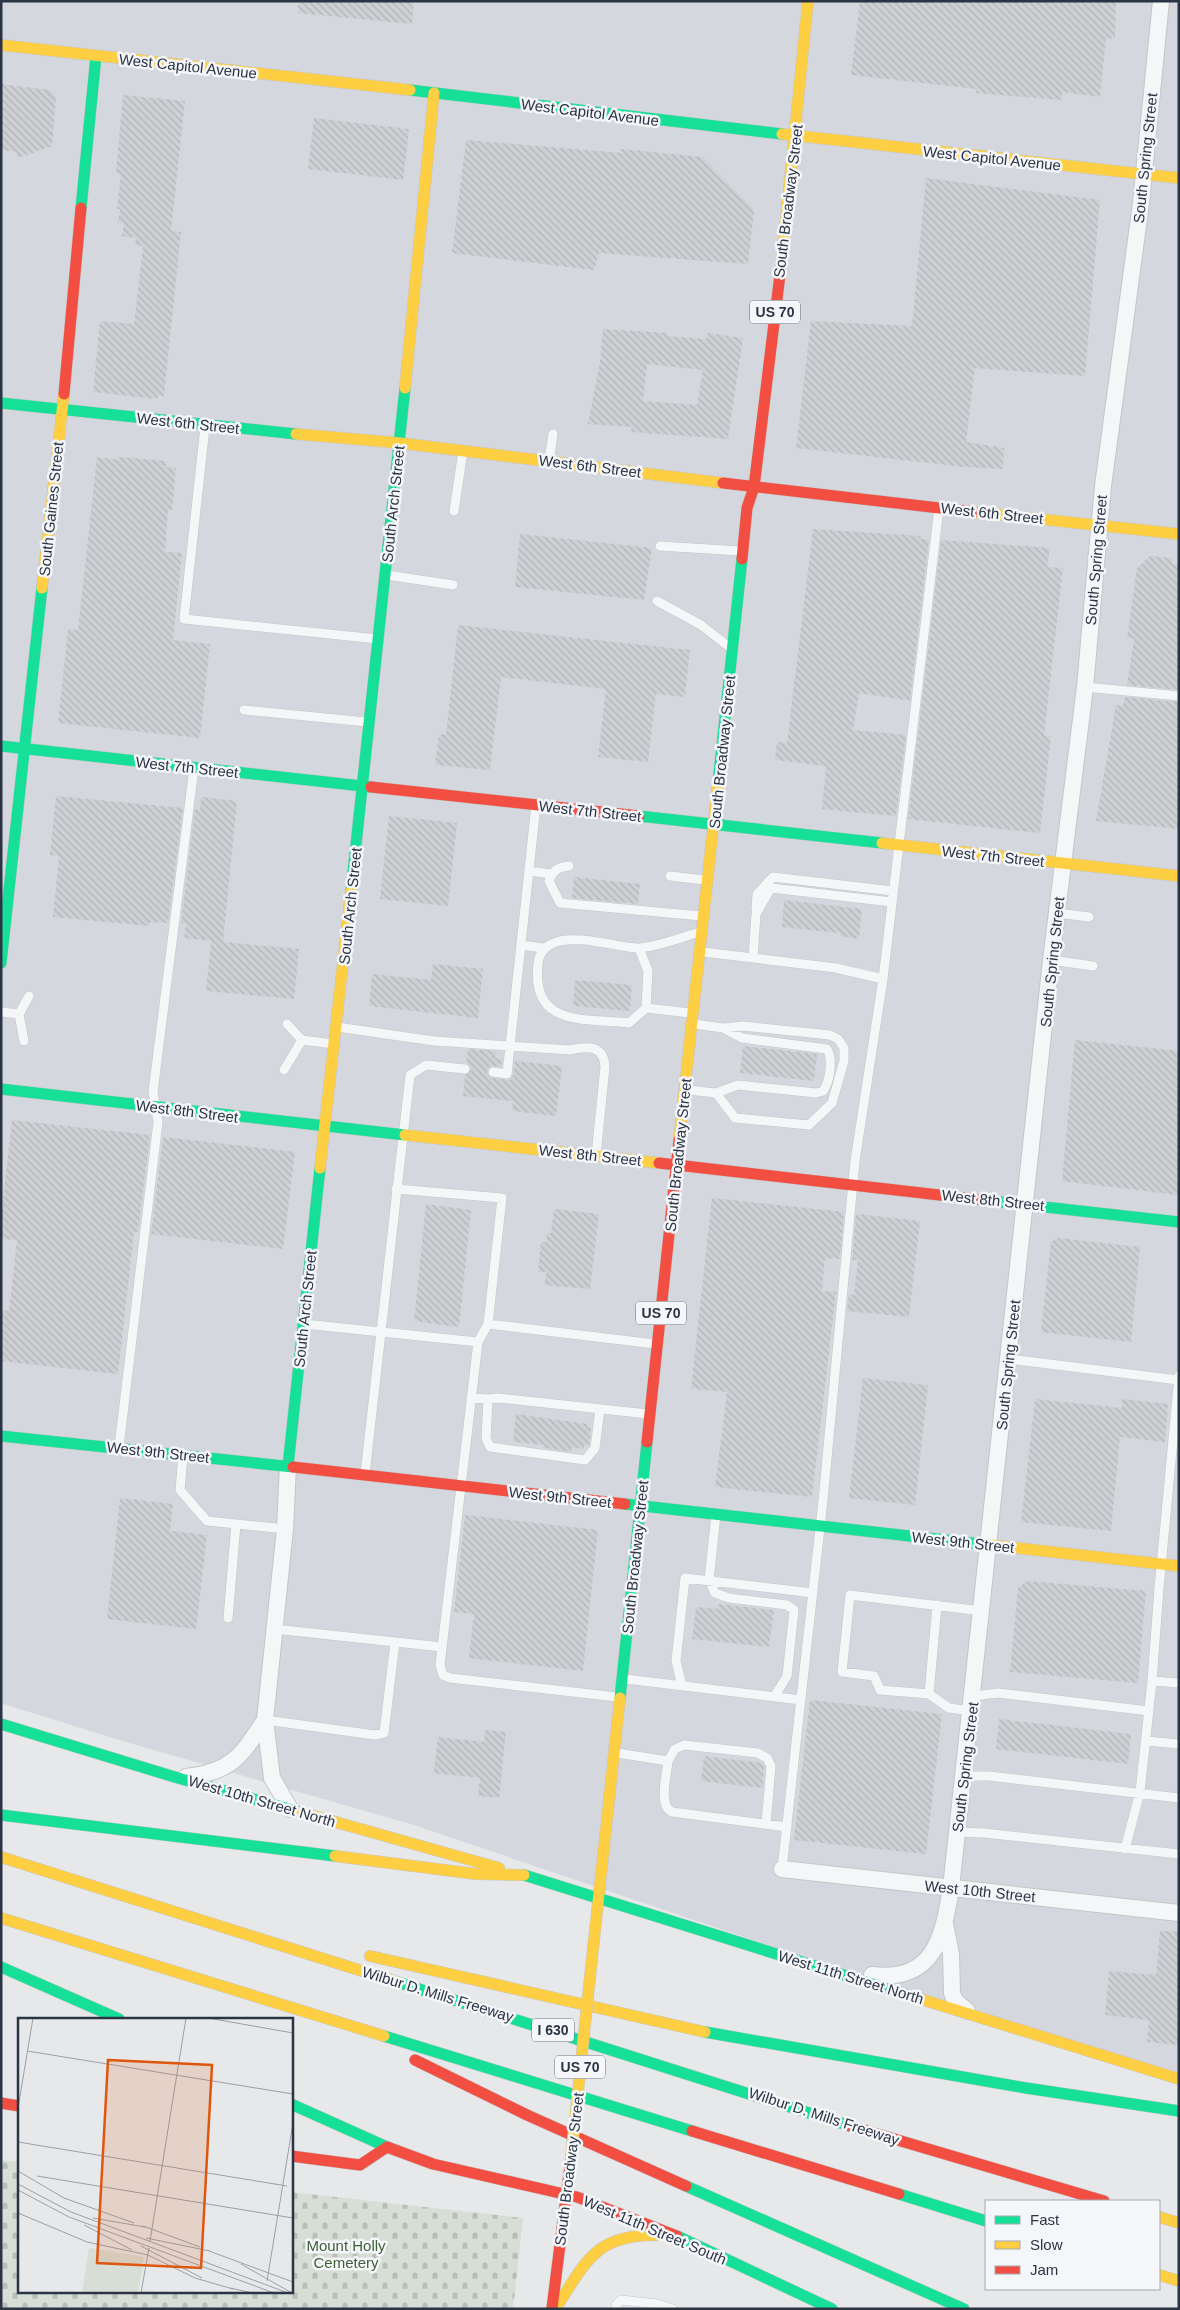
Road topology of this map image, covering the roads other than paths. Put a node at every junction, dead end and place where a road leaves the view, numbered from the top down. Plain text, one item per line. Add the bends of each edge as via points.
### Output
1 (808, 1) edge
2 (1160, 1) edge
3 (1, 45) edge
4 (96, 56) junction
5 (434, 92) junction
6 (795, 136) junction
7 (1144, 174) junction
8 (1179, 178) edge
9 (1, 403) edge
10 (62, 410) junction
11 (205, 426) junction
12 (553, 434) dead end
13 (400, 443) junction
14 (463, 451) junction
15 (549, 462) junction
16 (754, 487) junction
17 (939, 507) junction
18 (454, 511) dead end
19 (1100, 525) junction
20 (1179, 534) edge
21 (660, 546) dead end
22 (743, 551) junction
23 (386, 575) junction
24 (453, 585) dead end
25 (657, 601) dead end
26 (379, 639) junction
27 (733, 650) junction
28 (1143, 685) dead end
29 (1085, 687) junction
30 (1126, 690) junction
31 (1179, 696) edge
32 (244, 710) dead end
33 (370, 722) junction
34 (1, 746) edge
35 (25, 749) junction
36 (194, 767) junction
37 (363, 786) junction
38 (536, 805) junction
39 (714, 825) junction
40 (898, 845) junction
41 (1062, 864) junction
42 (569, 866) dead end
43 (529, 871) junction
44 (552, 874) junction
45 (670, 876) dead end
46 (1179, 876) edge
47 (708, 881) junction
48 (893, 891) junction
49 (892, 902) junction
50 (1057, 913) junction
51 (756, 914) junction
52 (704, 917) junction
53 (1089, 917) dead end
54 (702, 932) junction
55 (2, 942) edge
56 (521, 945) junction
57 (544, 948) junction
58 (638, 948) junction
59 (700, 952) junction
60 (752, 958) junction
61 (1051, 960) junction
62 (1, 963) edge
63 (1093, 966) dead end
64 (883, 979) junction
65 (29, 996) dead end
66 (646, 1008) junction
67 (1, 1012) edge
68 (19, 1014) junction
69 (693, 1019) junction
70 (287, 1024) dead end
71 (336, 1027) junction
72 (723, 1028) junction
73 (302, 1040) junction
74 (24, 1041) dead end
75 (334, 1044) junction
76 (510, 1047) junction
77 (465, 1069) dead end
78 (284, 1070) dead end
79 (493, 1072) dead end
80 (1, 1089) edge
81 (685, 1090) junction
82 (716, 1093) junction
83 (156, 1107) junction
84 (325, 1126) junction
85 (402, 1135) junction
86 (596, 1156) junction
87 (677, 1165) junction
88 (854, 1184) junction
89 (396, 1189) junction
90 (1025, 1203) junction
91 (1179, 1222) edge
92 (303, 1324) junction
93 (488, 1324) junction
94 (381, 1332) junction
95 (478, 1342) junction
96 (658, 1344) junction
97 (1009, 1359) junction
98 (1179, 1376) edge
99 (1178, 1380) edge
100 (472, 1398) junction
101 (488, 1400) junction
102 (600, 1409) junction
103 (650, 1415) junction
104 (1, 1436) edge
105 (119, 1448) junction
106 (184, 1455) junction
107 (288, 1466) junction
108 (365, 1474) junction
109 (462, 1486) junction
110 (640, 1506) junction
111 (716, 1514) junction
112 (236, 1524) junction
113 (820, 1526) junction
114 (285, 1529) junction
115 (988, 1545) junction
116 (1162, 1564) junction
117 (1179, 1566) edge
118 (710, 1580) junction
119 (813, 1593) junction
120 (937, 1605) junction
121 (982, 1611) junction
122 (228, 1618) dead end
123 (274, 1630) junction
124 (395, 1642) junction
125 (442, 1647) junction
126 (622, 1679) junction
127 (1152, 1681) junction
128 (1179, 1683) edge
129 (682, 1686) junction
130 (929, 1694) junction
131 (774, 1697) junction
132 (620, 1698) junction
133 (801, 1700) junction
134 (972, 1704) junction
135 (1149, 1711) junction
136 (265, 1720) junction
137 (1, 1724) edge
138 (1146, 1741) junction
139 (1179, 1744) edge
140 (614, 1752) junction
141 (668, 1761) junction
142 (962, 1776) junction
143 (178, 1778) junction
144 (1140, 1792) junction
145 (1179, 1798) edge
146 (290, 1809) junction
147 (1, 1815) edge
148 (766, 1824) junction
149 (787, 1827) junction
150 (957, 1832) junction
151 (1125, 1849) junction
152 (1179, 1854) edge
153 (1, 1857) edge
154 (782, 1869) joint
155 (524, 1875) junction
156 (951, 1888) junction
157 (598, 1898) junction
158 (167, 1909) junction
159 (1179, 1913) edge
160 (1, 1918) edge
161 (945, 1924) junction
162 (310, 1942) dead end
163 (358, 1953) dead end
164 (1, 1967) edge
165 (833, 1971) junction
166 (971, 2014) junction
167 (117, 2018) edge
168 (345, 2025) junction
169 (1179, 2079) edge
170 (1, 2104) edge
171 (292, 2104) edge
172 (18, 2106) edge
173 (1179, 2111) edge
174 (387, 2147) junction
175 (292, 2156) edge
176 (566, 2194) junction
177 (1101, 2200) edge
178 (1160, 2217) edge
179 (985, 2222) edge
180 (1179, 2223) edge
181 (675, 2236) junction
182 (1160, 2275) edge
183 (1179, 2281) edge
184 (812, 2304) edge
185 (553, 2309) edge
186 (616, 2309) edge
187 (673, 2309) edge
188 (832, 2309) edge
189 (964, 2309) edge

1 - 6 main road, South Broadway Street / US 70
2 - 7 street, South Spring Street
3 - 4 main road, West Capitol Avenue
4 - 5 main road, West Capitol Avenue
4 - 10 main road, South Gaines Street
5 - 6 main road, West Capitol Avenue
5 - 13 main road, South Arch Street
6 - 7 main road, West Capitol Avenue
6 - 16 main road, South Broadway Street / US 70
7 - 8 main road, West Capitol Avenue
7 - 19 street, South Spring Street
9 - 10 main road, West 6th Street
10 - 11 main road, West 6th Street
10 - 35 main road, South Gaines Street
11 - 13 main road, West 6th Street
11 - 26 lane via 184,619
12 - 15 lane
13 - 14 main road, West 6th Street
13 - 23 main road, South Arch Street
14 - 15 main road, West 6th Street
14 - 18 lane
15 - 16 main road, West 6th Street
16 - 17 main road, West 6th Street
16 - 22 main road, South Broadway Street / US 70 via 747,508
17 - 19 main road, West 6th Street
17 - 40 lane
19 - 20 main road, West 6th Street
19 - 29 street, South Spring Street
21 - 22 lane
22 - 27 main road, South Broadway Street / US 70
23 - 24 lane
23 - 26 main road, South Arch Street
25 - 27 lane via 701,625
26 - 33 main road, South Arch Street
27 - 39 main road, South Broadway Street / US 70
28 - 30 lane
29 - 30 lane
29 - 41 street, South Spring Street
30 - 31 lane
32 - 33 lane
33 - 37 main road, South Arch Street
34 - 35 main road, West 7th Street
35 - 36 main road, West 7th Street
35 - 55 main road, South Gaines Street
36 - 37 main road, West 7th Street
36 - 83 lane via 153,1092
37 - 38 main road, West 7th Street
37 - 71 main road, South Arch Street
38 - 39 main road, West 7th Street
38 - 43 lane
39 - 40 main road, West 7th Street
39 - 47 main road, South Broadway Street / US 70
40 - 41 main road, West 7th Street
40 - 48 lane
41 - 46 main road, West 7th Street
41 - 50 street, South Spring Street
42 - 44 lane via 558,867
43 - 44 lane
43 - 56 lane
44 - 52 lane via 549,881 560,903
45 - 47 lane
47 - 52 main road, South Broadway Street / US 70
48 - 49 lane
48 - 51 lane via 773,877 757,894
49 - 51 lane via 771,888
49 - 64 lane
50 - 53 lane
50 - 61 street, South Spring Street
51 - 60 lane
52 - 54 main road, South Broadway Street / US 70
54 - 58 lane
54 - 59 main road, South Broadway Street / US 70
55 - 62 main road, South Gaines Street
56 - 57 lane
56 - 76 lane
57 - 58 lane via 571,941
57 - 66 lane via 538,960 537,988 541,999 559,1014 629,1023
58 - 66 lane via 648,971
59 - 60 lane
59 - 69 main road, South Broadway Street / US 70
60 - 64 lane via 836,968
61 - 63 lane
61 - 90 street, South Spring Street
64 - 88 lane
65 - 68 lane
66 - 69 lane
67 - 68 lane
68 - 74 lane
69 - 72 lane
69 - 81 main road, South Broadway Street / US 70
70 - 73 lane
71 - 75 main road, South Arch Street
71 - 76 lane via 434,1041
72 - 82 lane via 742,1038 827,1049 830,1054 828,1079 823,1091 816,1093 738,1085
72 - 82 lane via 743,1026 830,1035 838,1039 844,1048 844,1061 832,1103 809,1125 736,1118
73 - 75 lane
73 - 78 lane
75 - 84 main road, South Arch Street
76 - 79 lane via 507,1074
76 - 86 lane via 570,1050 584,1047 596,1048 602,1054 605,1067
77 - 85 lane via 426,1065 410,1075
80 - 83 main road, West 8th Street
81 - 82 lane
81 - 87 main road, South Broadway Street / US 70
83 - 84 main road, West 8th Street
83 - 105 lane via 158,1122
84 - 85 main road, West 8th Street
84 - 92 main road, South Arch Street
85 - 86 main road, West 8th Street
85 - 89 lane
86 - 87 main road, West 8th Street
87 - 88 main road, West 8th Street
87 - 96 main road, South Broadway Street / US 70
88 - 90 main road, West 8th Street
88 - 113 lane
89 - 93 lane via 502,1198
89 - 94 lane
90 - 91 main road, West 8th Street
90 - 97 street, South Spring Street
92 - 94 lane
92 - 107 main road, South Arch Street
93 - 95 lane
93 - 96 lane
94 - 95 lane
94 - 108 lane
95 - 100 lane
96 - 103 main road, South Broadway Street / US 70
97 - 99 lane
97 - 115 street, South Spring Street
98 - 99 lane
99 - 116 lane
100 - 101 lane
100 - 109 lane
101 - 102 lane via 498,1398
101 - 102 lane via 486,1438 490,1447 585,1460 595,1448
102 - 103 lane
103 - 110 main road, South Broadway Street / US 70
104 - 105 main road, West 9th Street
105 - 106 main road, West 9th Street
106 - 107 main road, West 9th Street
106 - 112 lane via 180,1490 207,1521
107 - 108 main road, West 9th Street
107 - 114 street, South Arch Street
108 - 109 main road, West 9th Street
109 - 110 main road, West 9th Street
109 - 125 lane
110 - 111 main road, West 9th Street
110 - 126 main road, South Broadway Street / US 70
111 - 113 main road, West 9th Street
111 - 118 lane
112 - 114 lane
112 - 122 lane
113 - 115 main road, West 9th Street
113 - 119 lane
114 - 123 street, South Arch Street
115 - 116 main road, West 9th Street
115 - 121 street, South Spring Street
116 - 117 main road, West 9th Street
116 - 127 lane
118 - 119 lane
118 - 129 lane via 685,1578 676,1661
118 - 131 lane via 715,1593 729,1598 787,1605 794,1610 787,1676
119 - 133 lane
120 - 121 lane
120 - 130 lane
120 - 130 lane via 850,1596 842,1672 874,1676 880,1690
121 - 134 street, South Spring Street
123 - 124 lane
123 - 136 street, South Arch Street
124 - 125 lane
124 - 136 lane via 384,1733 375,1735
125 - 132 lane via 440,1665 443,1675 450,1678
126 - 129 lane
126 - 132 main road, South Broadway Street / US 70
127 - 128 lane
127 - 135 lane
129 - 131 lane
130 - 134 lane via 949,1708
131 - 133 lane
132 - 140 main road, South Broadway Street / US 70
133 - 149 lane
134 - 135 lane via 998,1693
134 - 142 street, South Spring Street
135 - 138 lane
136 - 143 street, South Arch Street via 244,1751 231,1763 207,1775
136 - 146 street, South Arch Street via 272,1778
137 - 143 main road, West 10th Street North
138 - 139 lane
138 - 144 lane
140 - 141 lane
140 - 157 main road, South Broadway Street / US 70
141 - 148 lane via 664,1803 668,1810
141 - 148 lane via 674,1750 684,1745 758,1753 767,1758 770,1766
142 - 144 lane via 990,1776
142 - 150 street, South Spring Street
143 - 146 main road, West 10th Street North
144 - 145 lane
144 - 151 lane
146 - 155 main road, West 10th Street North
147 - 155 main road via 476,1874
148 - 149 lane
149 - 154 lane
150 - 151 lane
150 - 156 street, South Spring Street
151 - 152 lane
153 - 158 main road, Wilbur D. Mills Freeway / I 630
154 - 156 street, West 10th Street
155 - 157 main road, West 11th Street North
156 - 159 street, West 10th Street
156 - 161 street, South Spring Street
157 - 165 main road, West 11th Street North
157 - 176 main road, South Broadway Street / US 70, bridge
158 - 162 main road
158 - 177 main road, Wilbur D. Mills Freeway / I 630 via 871,2132
160 - 168 main road
161 - 165 street, South Spring Street via 923,1966 888,1977
161 - 166 street, South Spring Street via 951,1954 952,1993 955,2001
163 - 173 main road via 736,2039
164 - 167 main road
165 - 166 main road, West 11th Street North
166 - 169 main road, West 11th Street North
168 - 179 main road
168 - 189 main road via 527,2115
170 - 172 main road
171 - 174 main road, West 11th Street South
174 - 175 main road via 360,2165
174 - 176 main road, West 11th Street South via 411,2158 471,2175 529,2184
176 - 181 main road, West 11th Street South via 599,2204
176 - 185 main road, South Broadway Street / US 70
178 - 180 main road
181 - 184 main road, West 11th Street South
181 - 185 main road via 635,2233 606,2242 590,2257
182 - 183 main road
184 - 188 main road, West 11th Street South
186 - 187 lane via 621,2300

